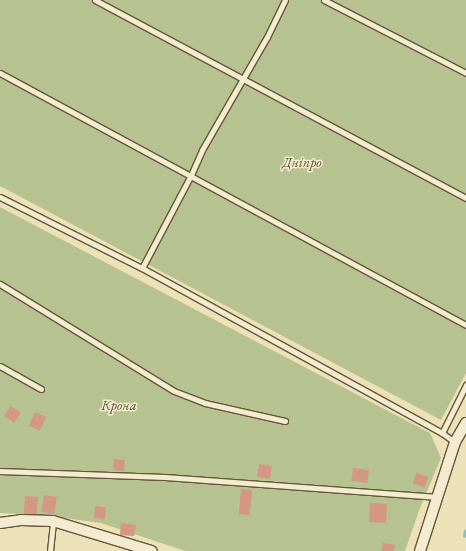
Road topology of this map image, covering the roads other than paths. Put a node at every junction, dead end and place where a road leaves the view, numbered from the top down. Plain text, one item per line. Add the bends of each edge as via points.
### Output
1 (95, 0) edge
2 (285, 0) edge
3 (324, 0) edge
4 (0, 73) edge
5 (466, 73) edge
6 (242, 79) junction
7 (191, 176) junction
8 (0, 197) edge
9 (466, 198) edge
10 (142, 268) junction
11 (0, 284) edge
12 (466, 325) edge
13 (0, 366) edge
14 (466, 385) edge
15 (41, 389) dead end
16 (285, 421) dead end
17 (466, 423) edge
18 (442, 433) junction
19 (455, 442) junction
20 (0, 471) edge
21 (439, 497) junction
22 (53, 522) junction
23 (0, 523) edge
24 (50, 551) edge
25 (152, 551) edge
26 (420, 551) edge

1 - 6 lane
2 - 6 lane
3 - 5 lane
4 - 7 lane
6 - 7 lane via 202,150
6 - 9 lane
7 - 10 lane
7 - 12 lane
8 - 10 lane
10 - 18 lane
11 - 16 lane via 174,391 205,403
13 - 15 lane
14 - 18 lane
17 - 19 street
18 - 19 lane
19 - 21 street
20 - 21 lane via 165,477
21 - 26 street
22 - 23 street via 21,520
22 - 24 lane
22 - 25 street

